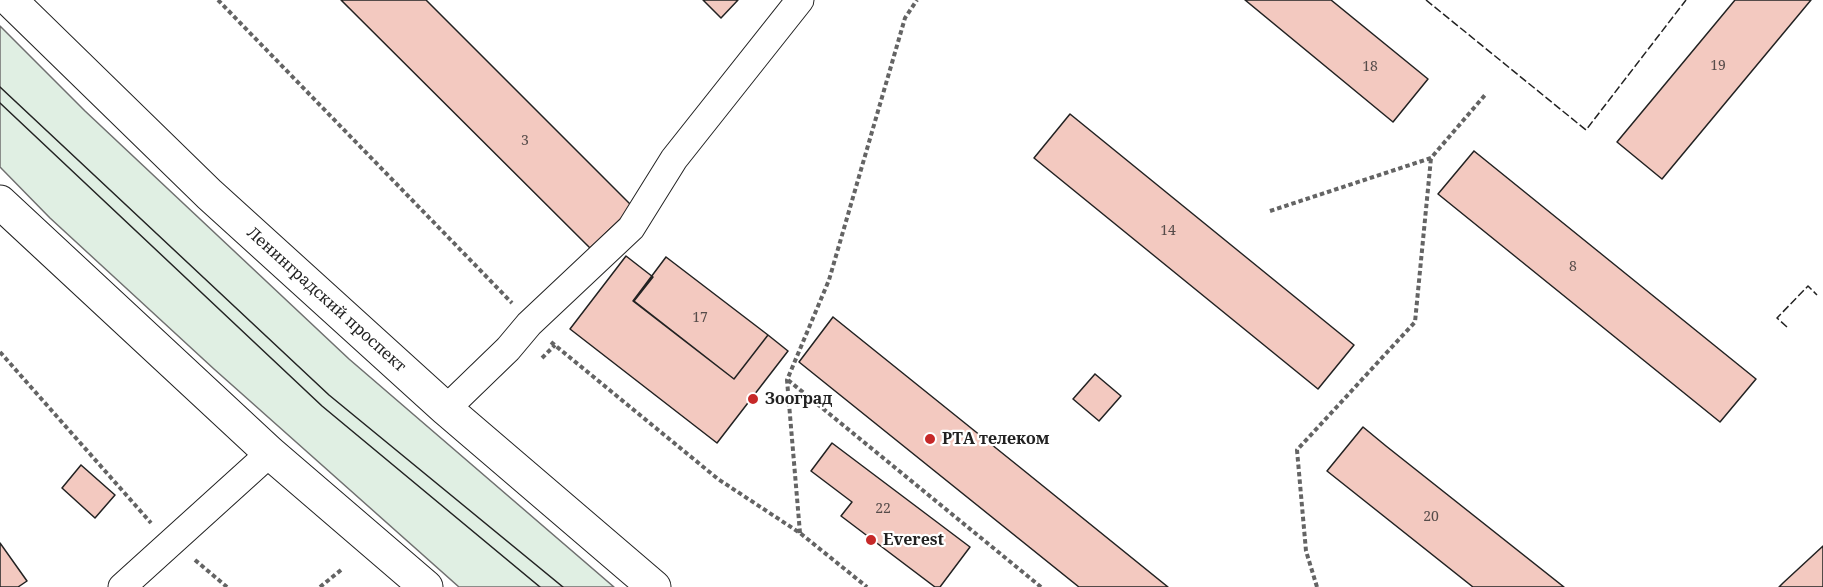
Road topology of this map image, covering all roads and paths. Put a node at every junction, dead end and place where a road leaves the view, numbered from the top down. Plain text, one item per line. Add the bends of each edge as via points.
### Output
1 (10, 0) edge
2 (218, 0) edge
3 (800, 0) edge
4 (917, 0) edge
5 (1485, 95) dead end
6 (1431, 158) junction
7 (0, 202) edge
8 (1270, 211) dead end
9 (529, 324) junction
10 (0, 352) edge
11 (787, 380) junction
12 (446, 409) junction
13 (270, 453) junction
14 (800, 533) junction
15 (172, 541) junction
16 (341, 570) dead end
17 (122, 587) edge
18 (227, 587) edge
19 (320, 587) edge
20 (426, 587) edge
21 (654, 587) edge
22 (867, 587) edge
23 (1041, 587) edge
24 (1317, 587) edge

1 - 12 main road, Ленинградский проспект via 209,194
2 - 9 path via 496,283
3 - 9 street via 674,159 631,228
4 - 11 path via 902,29 829,279
5 - 6 path
6 - 8 path
6 - 24 path via 1415,322 1297,450 1306,551
7 - 13 main road
9 - 12 street
9 - 14 path via 718,479
10 - 15 path via 151,524
11 - 14 path
11 - 23 path
12 - 21 main road, Ленинградский проспект
13 - 15 street
13 - 20 main road
14 - 22 path
15 - 17 street
15 - 18 path
16 - 19 path

